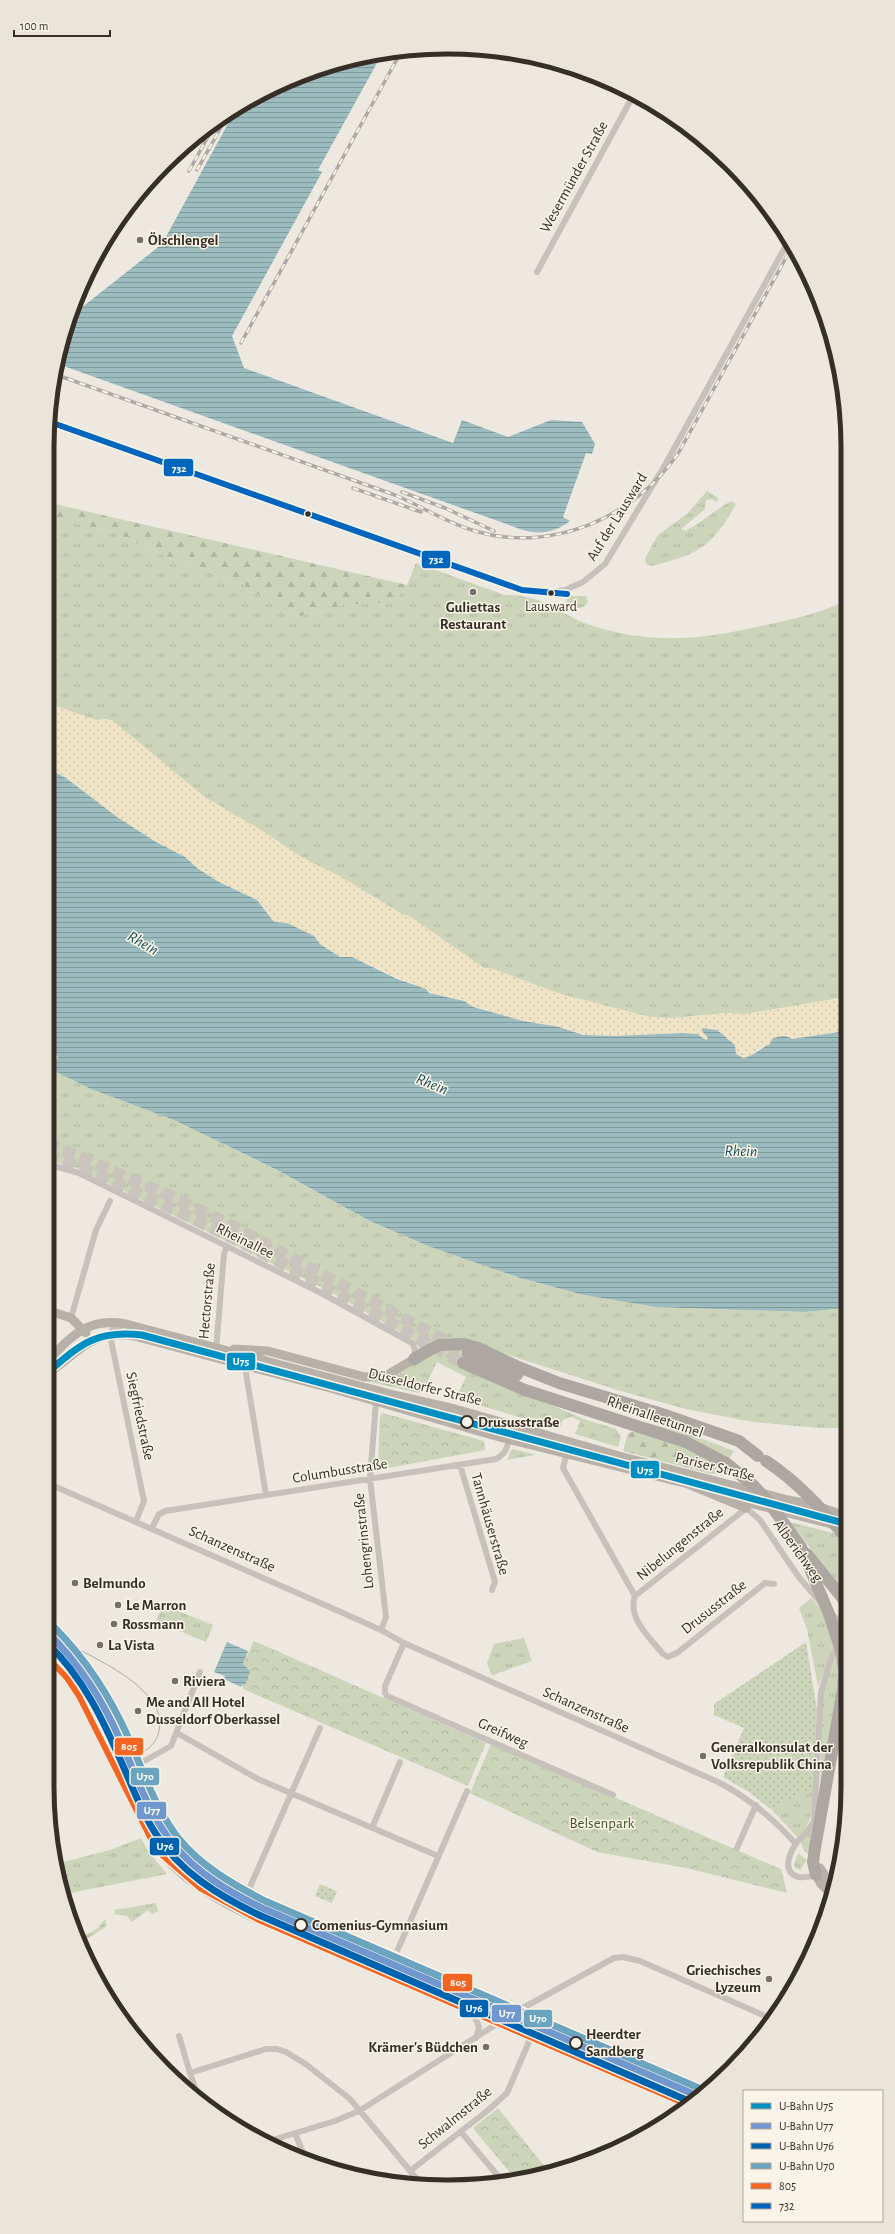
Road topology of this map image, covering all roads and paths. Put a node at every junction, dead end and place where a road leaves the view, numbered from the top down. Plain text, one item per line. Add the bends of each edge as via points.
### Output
1 (631, 100) edge
2 (785, 247) edge
3 (536, 272) dead end
4 (55, 424) edge
5 (54, 1166) edge
6 (110, 1201) dead end
7 (227, 1246) junction
8 (54, 1312) edge
9 (71, 1318) junction
10 (126, 1324) junction
11 (83, 1329) junction
12 (110, 1335) junction
13 (97, 1338) junction
14 (216, 1347) junction
15 (226, 1350) junction
16 (54, 1355) edge
17 (215, 1357) junction
18 (414, 1359) junction
19 (63, 1362) junction
20 (247, 1366) junction
21 (54, 1369) edge
22 (376, 1402) junction
23 (503, 1422) junction
24 (562, 1439) junction
25 (510, 1440) junction
26 (567, 1453) junction
27 (762, 1458) junction
28 (460, 1465) junction
29 (370, 1479) junction
30 (54, 1486) edge
31 (266, 1495) junction
32 (716, 1495) junction
33 (806, 1506) junction
34 (747, 1508) junction
35 (837, 1514) junction
36 (841, 1515) edge
37 (801, 1516) junction
38 (136, 1521) junction
39 (841, 1526) edge
40 (152, 1528) junction
41 (841, 1531) edge
42 (801, 1546) junction
43 (774, 1584) dead end
44 (492, 1590) dead end
45 (635, 1596) junction
46 (841, 1596) edge
47 (841, 1623) edge
48 (54, 1630) edge
49 (381, 1630) junction
50 (404, 1643) junction
51 (841, 1643) edge
52 (841, 1651) edge
53 (54, 1664) edge
54 (200, 1672) dead end
55 (841, 1701) edge
56 (320, 1728) dead end
57 (177, 1733) junction
58 (841, 1748) edge
59 (400, 1762) dead end
60 (138, 1764) junction
61 (467, 1791) dead end
62 (292, 1794) junction
63 (613, 1795) dead end
64 (130, 1800) junction
65 (157, 1804) junction
66 (756, 1805) junction
67 (372, 1828) junction
68 (796, 1844) junction
69 (737, 1848) dead end
70 (438, 1856) junction
71 (820, 1873) junction
72 (829, 1881) edge
73 (827, 1890) edge
74 (248, 1892) junction
75 (251, 1916) junction
76 (395, 1956) junction
77 (519, 2010) junction
78 (473, 2012) junction
79 (767, 2017) edge
80 (498, 2023) junction
81 (179, 2036) dead end
82 (531, 2037) junction
83 (476, 2038) junction
84 (190, 2073) junction
85 (195, 2088) dead end
86 (700, 2088) edge
87 (682, 2102) edge
88 (359, 2111) junction
89 (461, 2132) junction
90 (295, 2133) junction
91 (274, 2139) edge
92 (303, 2152) edge
93 (410, 2171) junction
94 (499, 2177) edge
95 (416, 2179) edge

1 - 3 street, Wesermünder Straße
2 - 4 street, Auf der Lausward via 665,464 605,564 583,582 558,591 543,593 522,590
5 - 7 street, Rheinallee via 79,1173
6 - 9 street via 96,1230
7 - 14 street, Hectorstraße via 224,1254
7 - 18 street, Rheinallee via 408,1340 415,1348
8 - 9 main road
9 - 11 main road
10 - 11 main road, Düsseldorfer Straße via 101,1322
10 - 12 street via 116,1327
10 - 14 main road, Düsseldorfer Straße
11 - 13 main road via 89,1336
11 - 16 main road, Düsseldorfer Straße
11 - 19 main road via 84,1337 69,1351
12 - 13 main road, Düsseldorfer Straße
12 - 17 main road, Düsseldorfer Straße via 134,1336
12 - 38 street, Siegfriedstraße via 144,1501
13 - 19 main road, Düsseldorfer Straße via 78,1348
14 - 15 main road, Düsseldorfer Straße
14 - 17 street, Hectorstraße
15 - 18 main road, Düsseldorfer Straße via 264,1350 365,1378 387,1375
15 - 23 main road, Düsseldorfer Straße
17 - 20 main road, Düsseldorfer Straße
18 - 27 highway via 440,1346 458,1344 478,1348 559,1383 727,1436 739,1441
19 - 21 main road
20 - 22 main road, Düsseldorfer Straße
20 - 31 street via 246,1373
22 - 25 main road, Düsseldorfer Straße
22 - 29 street, Lohengrinstraße
23 - 24 main road, Düsseldorfer Straße
23 - 25 street
24 - 26 main road
24 - 35 main road, Pariser Straße via 712,1481 813,1504
25 - 26 main road, Düsseldorfer Straße
25 - 28 street, Columbusstraße via 504,1453 496,1459
26 - 32 main road, Pariser Straße via 688,1484
26 - 45 street via 563,1468
27 - 41 highway, Rheinalleetunnel, bridge via 802,1487
27 - 42 highway, Rheinalleetunnel, bridge via 713,1437 556,1390 466,1358 539,1395 686,1442 726,1464 767,1500
28 - 29 street, Columbusstraße
28 - 44 street, Tannhäuserstraße via 495,1582
29 - 31 street, Columbusstraße
29 - 49 street, Lohengrinstraße via 386,1617
30 - 38 street, Schanzenstraße
31 - 40 street, Columbusstraße via 165,1511 159,1514
32 - 34 main road, Pariser Straße
32 - 34 main road, Pariser Straße
33 - 34 main road, Pariser Straße via 764,1499
33 - 35 main road, Pariser Straße
33 - 37 main road via 798,1509
34 - 37 main road, Pariser Straße
34 - 45 street, Nibelungenstraße
34 - 47 street, Alberichweg via 752,1508 807,1588
35 - 36 main road, Pariser Straße
37 - 39 main road, Pariser Straße
38 - 40 street, Schanzenstraße
40 - 49 street, Schanzenstraße
42 - 46 highway, Rheinalleetunnel
42 - 52 highway, bridge
43 - 45 street, Drususstraße via 765,1583 677,1653 668,1657 635,1618
48 - 60 main road via 86,1664 100,1684
49 - 50 street, Schanzenstraße
50 - 63 street, Greifweg via 386,1686 387,1696
50 - 66 street, Schanzenstraße via 718,1782
51 - 68 street, Alberichweg via 830,1663 822,1692 814,1821
53 - 64 main road via 79,1696
54 - 57 street
55 - 71 highway, bridge via 813,1862
56 - 62 street
57 - 60 street via 171,1746
57 - 62 street via 250,1775
58 - 71 highway via 821,1852
59 - 67 street
60 - 65 main road
61 - 70 street
62 - 67 street
62 - 74 street
64 - 65 main road via 146,1815 153,1814
64 - 75 main road via 152,1841 173,1868 201,1889
65 - 74 main road via 177,1838 190,1853 219,1876
66 - 68 street, Schanzenstraße
66 - 69 street
67 - 70 street
68 - 71 street via 788,1860 790,1870 798,1876
70 - 76 street
71 - 72 main road
71 - 73 main road via 821,1884
74 - 75 street via 246,1904
74 - 76 main road
75 - 78 main road
76 - 77 main road
77 - 79 street via 603,1962 623,1957 648,1964
77 - 80 street
77 - 86 main road
78 - 80 main road
78 - 83 street via 479,2027
80 - 82 main road
80 - 83 street
81 - 84 street
82 - 87 main road
82 - 89 street, Schwalmstraße via 507,2093
83 - 88 street
84 - 85 street
84 - 88 street via 266,2049 276,2049 297,2058 316,2071 350,2099
88 - 90 street
88 - 93 street
89 - 93 street, Schwalmstraße
89 - 94 street
90 - 91 street
90 - 92 street
93 - 95 street

